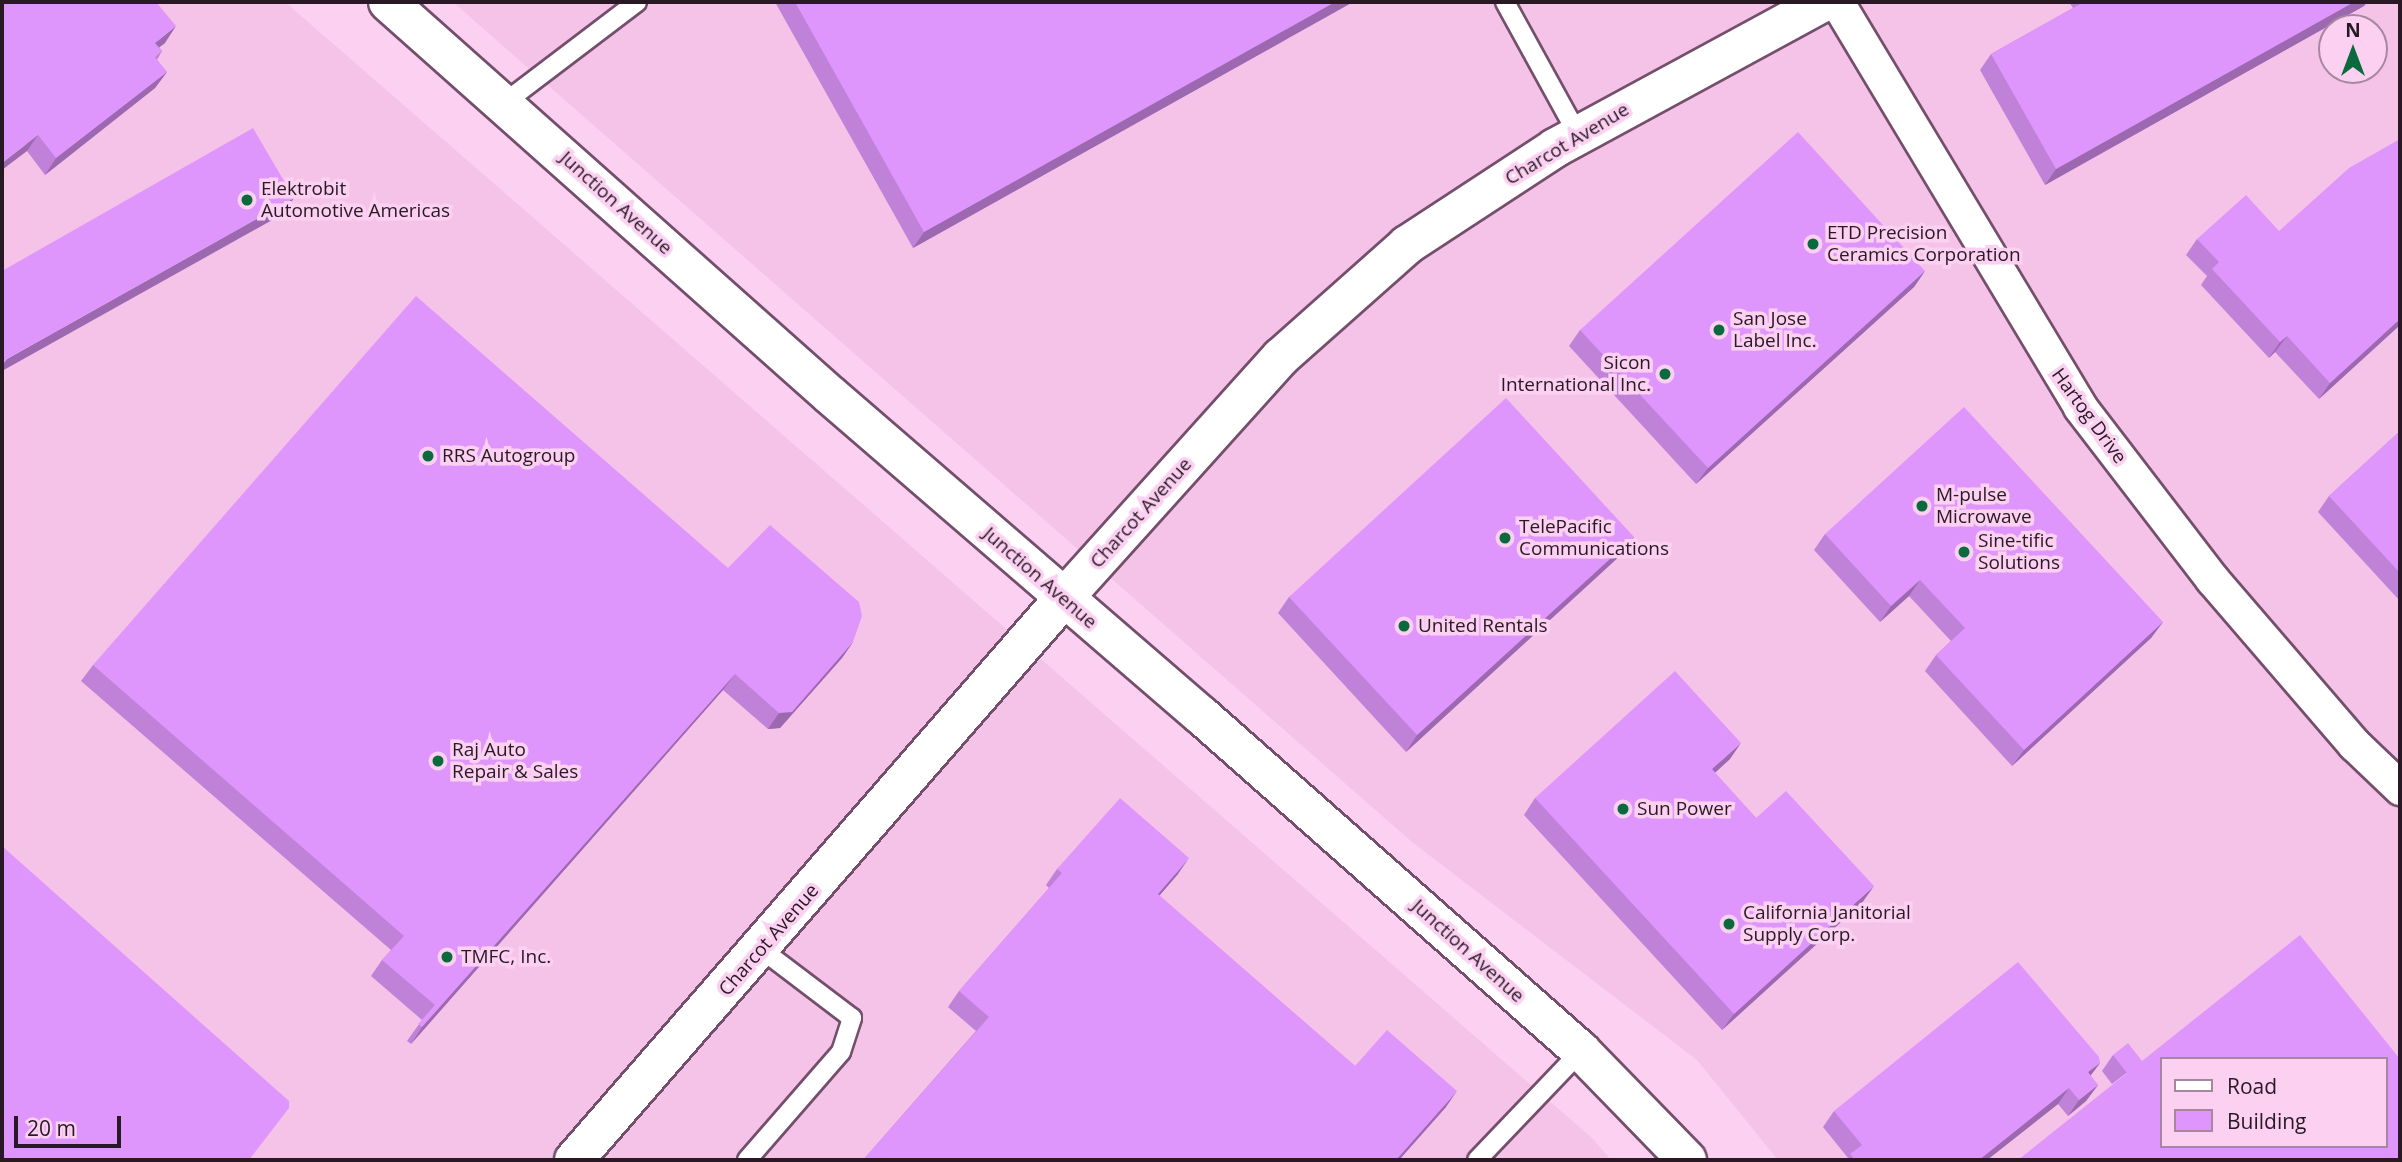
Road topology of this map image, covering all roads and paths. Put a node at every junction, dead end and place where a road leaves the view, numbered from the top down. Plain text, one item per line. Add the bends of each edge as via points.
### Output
1 (388, 2) edge
2 (637, 2) edge
3 (1505, 2) edge
4 (1824, 2) edge
5 (1837, 2) edge
6 (504, 103) junction
7 (1578, 135) junction
8 (1063, 599) junction
9 (2400, 788) edge
10 (761, 949) junction
11 (1581, 1051) junction
12 (1676, 1156) edge
13 (574, 1160) edge
14 (747, 1160) edge
15 (1477, 1160) edge

1 - 6 street, Junction Avenue
2 - 6 lane
3 - 7 lane
4 - 7 street, Charcot Avenue
5 - 9 street, Hartog Drive via 2080,407 2212,579 2354,744
6 - 8 street, Junction Avenue
7 - 8 street, Charcot Avenue via 1407,245 1290,348
8 - 10 street, Charcot Avenue
8 - 11 street, Junction Avenue
10 - 13 street, Charcot Avenue
10 - 14 lane via 852,1018 841,1052
11 - 12 street, Junction Avenue
11 - 15 lane

